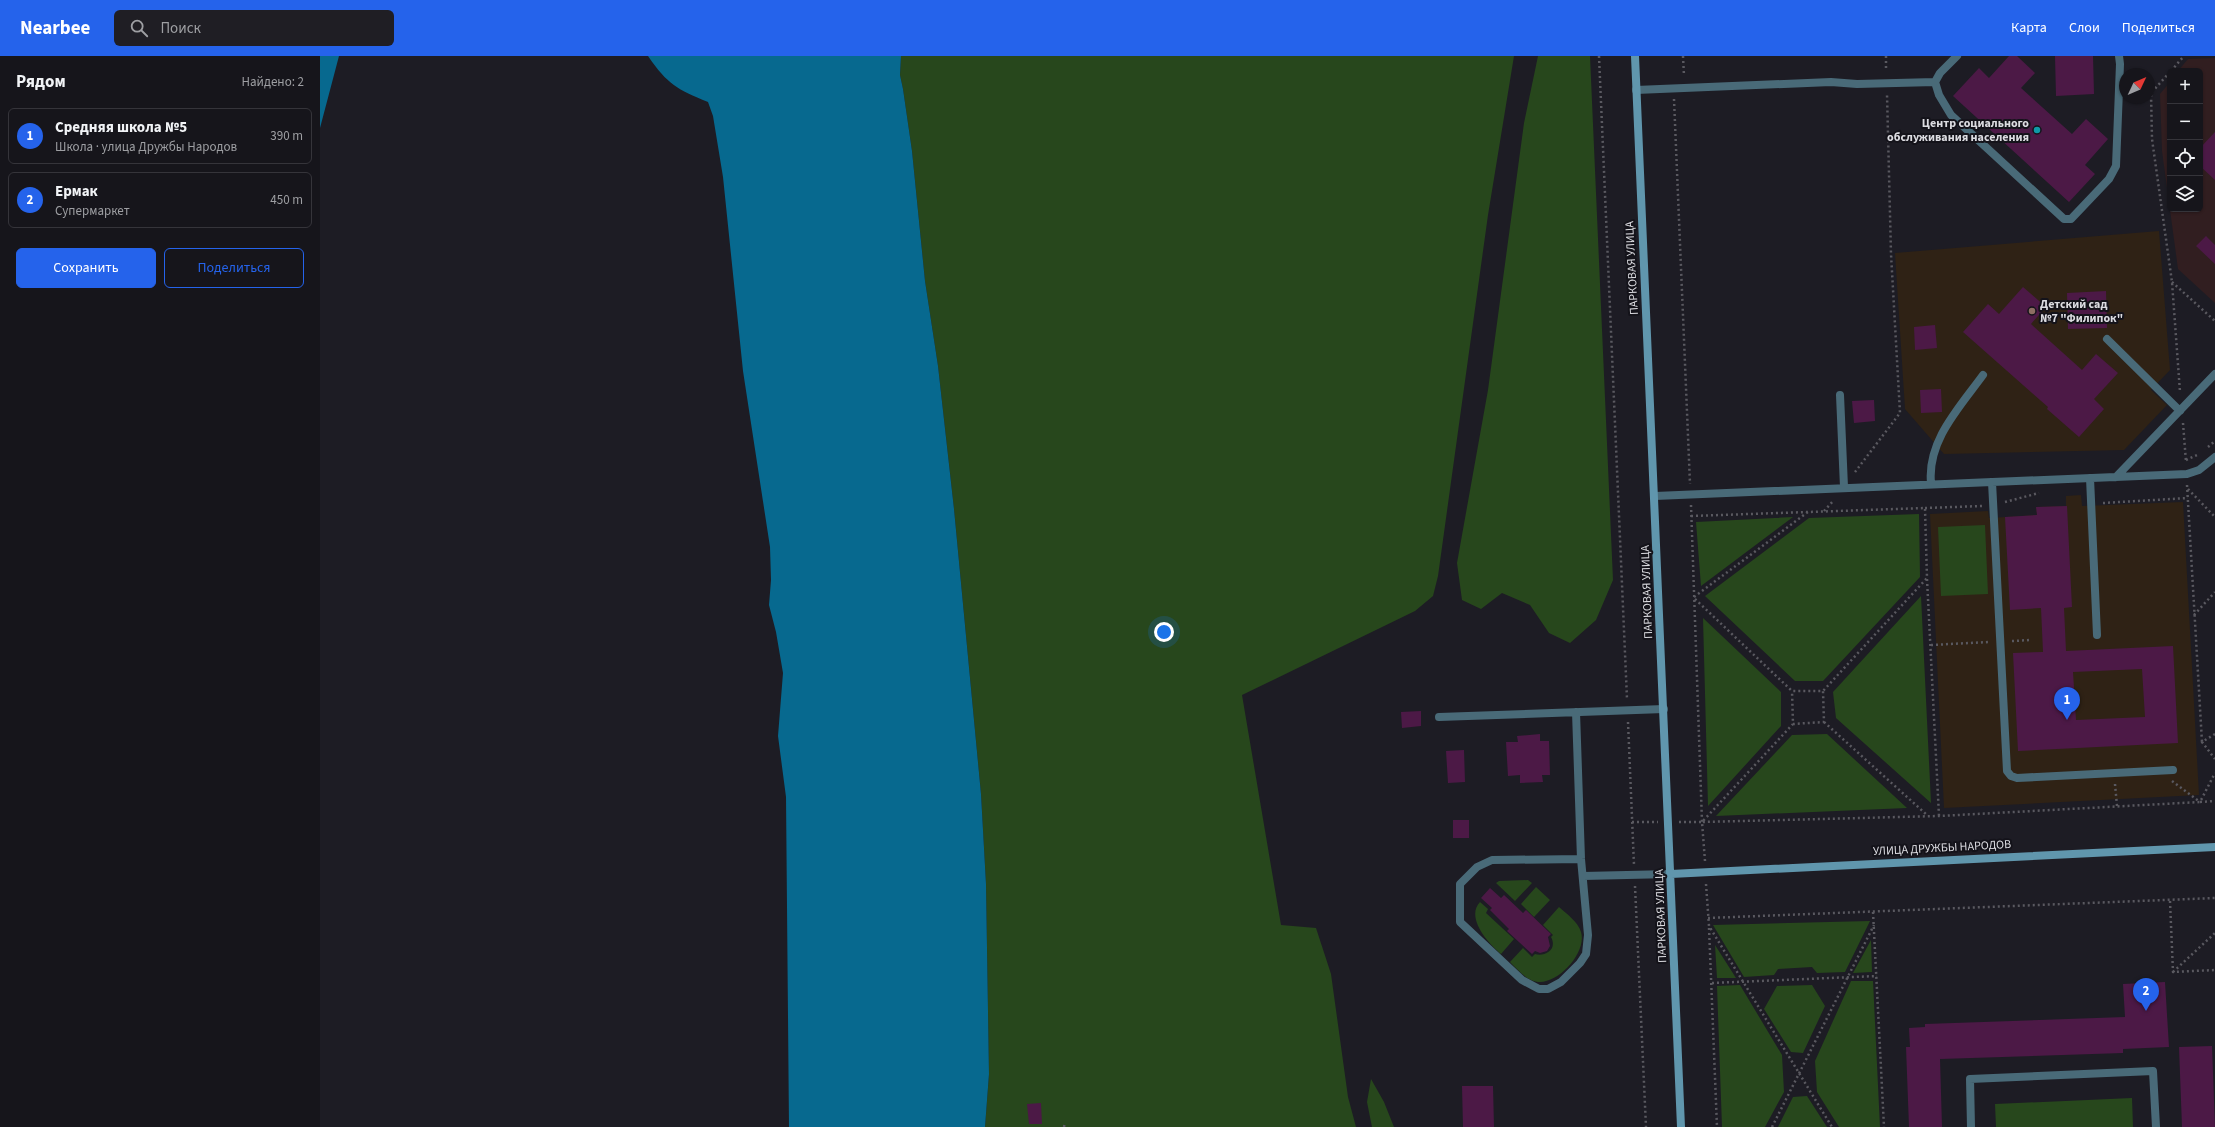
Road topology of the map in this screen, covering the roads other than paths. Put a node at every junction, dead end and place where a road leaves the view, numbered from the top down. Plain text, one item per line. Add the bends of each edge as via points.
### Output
1 (1635, 56) edge
2 (1957, 56) edge
3 (2119, 56) edge
4 (1935, 82) junction
5 (1636, 90) junction
6 (2107, 339) dead end
7 (2215, 374) edge
8 (1983, 375) dead end
9 (1840, 395) dead end
10 (2180, 411) junction
11 (2215, 457) edge
12 (2116, 477) junction
13 (2090, 478) junction
14 (1992, 482) junction
15 (1931, 484) junction
16 (1844, 487) junction
17 (1655, 496) junction
18 (2097, 635) dead end
19 (1664, 708) junction
20 (1576, 712) junction
21 (1439, 717) dead end
22 (2173, 770) dead end
23 (2215, 847) edge
24 (1581, 859) junction
25 (1671, 874) junction
26 (1583, 876) junction
27 (1681, 1127) edge
28 (1971, 1127) edge
29 (2156, 1127) edge

1 - 5 street, ПАРКОВАЯ УЛИЦА
2 - 4 lane
3 - 4 lane via 2116,166 2110,179 2071,219 2064,219 1951,115 1939,95
4 - 5 lane via 1831,82
5 - 17 street, ПАРКОВАЯ УЛИЦА
6 - 10 lane
7 - 10 lane
8 - 15 lane via 1938,438 1930,464
9 - 16 lane
10 - 12 lane
11 - 12 lane via 2198,470 2187,474
12 - 13 lane
13 - 14 lane
13 - 18 lane
14 - 15 lane
14 - 22 lane via 2007,771 2017,778
15 - 16 lane
16 - 17 lane
17 - 19 street, ПАРКОВАЯ УЛИЦА
19 - 20 lane
19 - 25 street, ПАРКОВАЯ УЛИЦА
20 - 21 lane
20 - 24 lane
23 - 25 street, УЛИЦА ДРУЖБЫ НАРОДОВ
24 - 26 lane
24 - 26 lane via 1484,862 1460,884 1460,922 1529,985 1539,989 1555,986 1580,963 1588,945
25 - 26 lane
25 - 27 street, ПАРКОВАЯ УЛИЦА
28 - 29 lane via 1970,1079 2153,1071

